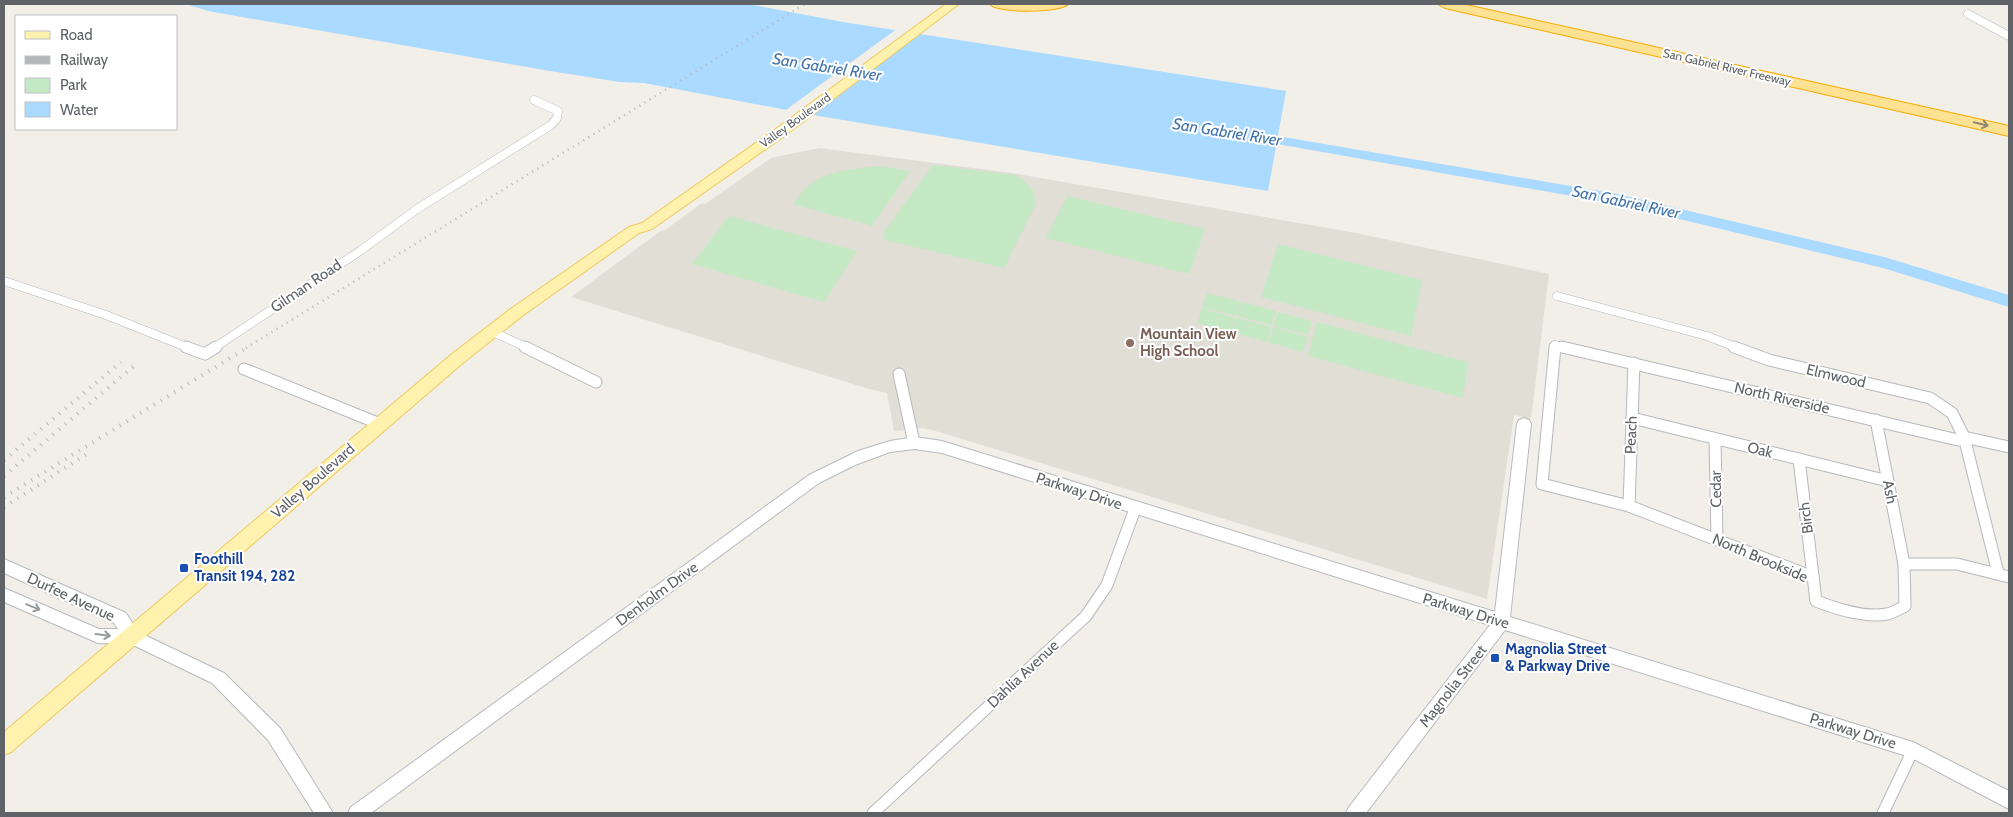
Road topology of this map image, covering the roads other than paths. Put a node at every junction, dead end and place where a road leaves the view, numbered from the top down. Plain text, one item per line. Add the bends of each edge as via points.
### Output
1 (941, 4) edge
2 (954, 4) edge
3 (996, 4) edge
4 (1060, 4) edge
5 (1455, 4) edge
6 (1477, 4) edge
7 (1494, 4) edge
8 (1968, 14) dead end
9 (2009, 36) edge
10 (534, 100) dead end
11 (1932, 101) junction
12 (2009, 118) edge
13 (2009, 131) edge
14 (773, 132) junction
15 (6, 284) edge
16 (1557, 296) dead end
17 (491, 331) junction
18 (1634, 363) junction
19 (244, 369) dead end
20 (899, 374) dead end
21 (596, 382) dead end
22 (1632, 418) junction
23 (1876, 420) junction
24 (380, 424) junction
25 (1524, 424) dead end
26 (1964, 437) junction
27 (1714, 439) junction
28 (914, 443) junction
29 (2009, 447) edge
30 (1799, 460) junction
31 (1888, 481) junction
32 (1542, 484) joint
33 (1629, 506) junction
34 (1135, 509) junction
35 (1717, 540) junction
36 (1904, 564) junction
37 (4, 566) edge
38 (1998, 573) junction
39 (1813, 577) junction
40 (2009, 577) edge
41 (4, 595) edge
42 (1502, 622) junction
43 (132, 637) junction
44 (4, 745) edge
45 (1913, 750) junction
46 (2009, 800) edge
47 (324, 813) edge
48 (357, 813) edge
49 (872, 813) edge
50 (1355, 813) edge
51 (1883, 813) edge

1 - 14 main road, Valley Boulevard
2 - 14 main road, Valley Boulevard
3 - 4 highway via 1030,7
5 -> 13 highway, San Gabriel River Freeway
6 - 11 highway via 1920,102
7 - 11 highway, San Gabriel River Freeway
8 - 9 street
10 - 15 street, Gilman Road via 558,111 551,125 417,209 205,354 106,316
11 - 12 highway, San Gabriel River Freeway
14 - 17 main road, Valley Boulevard via 647,226 634,230
16 - 26 street, Elmwood via 1707,336 1769,360 1930,398 1947,406 1957,419
17 - 21 street
17 - 24 main road, Valley Boulevard
18 - 22 street, Peach
18 - 23 street, North Riverside
18 - 32 street, North Riverside via 1555,345
19 - 24 street
20 - 28 street
22 - 27 street, Oak
22 - 33 street, Peach
23 - 26 street, North Riverside via 1958,440
23 - 31 street, Ash
24 - 43 main road, Valley Boulevard
25 - 42 street
26 - 29 street, North Riverside
26 - 38 street, Elmwood
27 - 30 street, Oak
27 - 35 street, Cedar
28 - 34 street, Parkway Drive via 942,447
28 - 48 street, Denholm Drive via 861,457 814,479
30 - 31 street, Oak
30 - 39 street, Birch
31 - 36 street, Ash
32 - 33 street, North Brookside
33 - 35 street, North Brookside
34 - 42 street, Parkway Drive
34 - 49 street, Dahlia Avenue via 1107,585 1086,616
35 - 39 street, North Brookside
36 - 38 street via 1948,562
36 - 39 street, North Brookside via 1905,606 1888,614 1835,608 1816,601
37 - 43 street, Durfee Avenue via 120,618
38 - 40 street
41 -> 43 street, Durfee Avenue via 98,636
42 - 45 street, Parkway Drive
42 - 50 street, Magnolia Street
43 - 44 main road, Valley Boulevard
43 - 47 street, Durfee Avenue via 218,678 274,734
45 - 46 street, Parkway Drive
45 - 51 street

